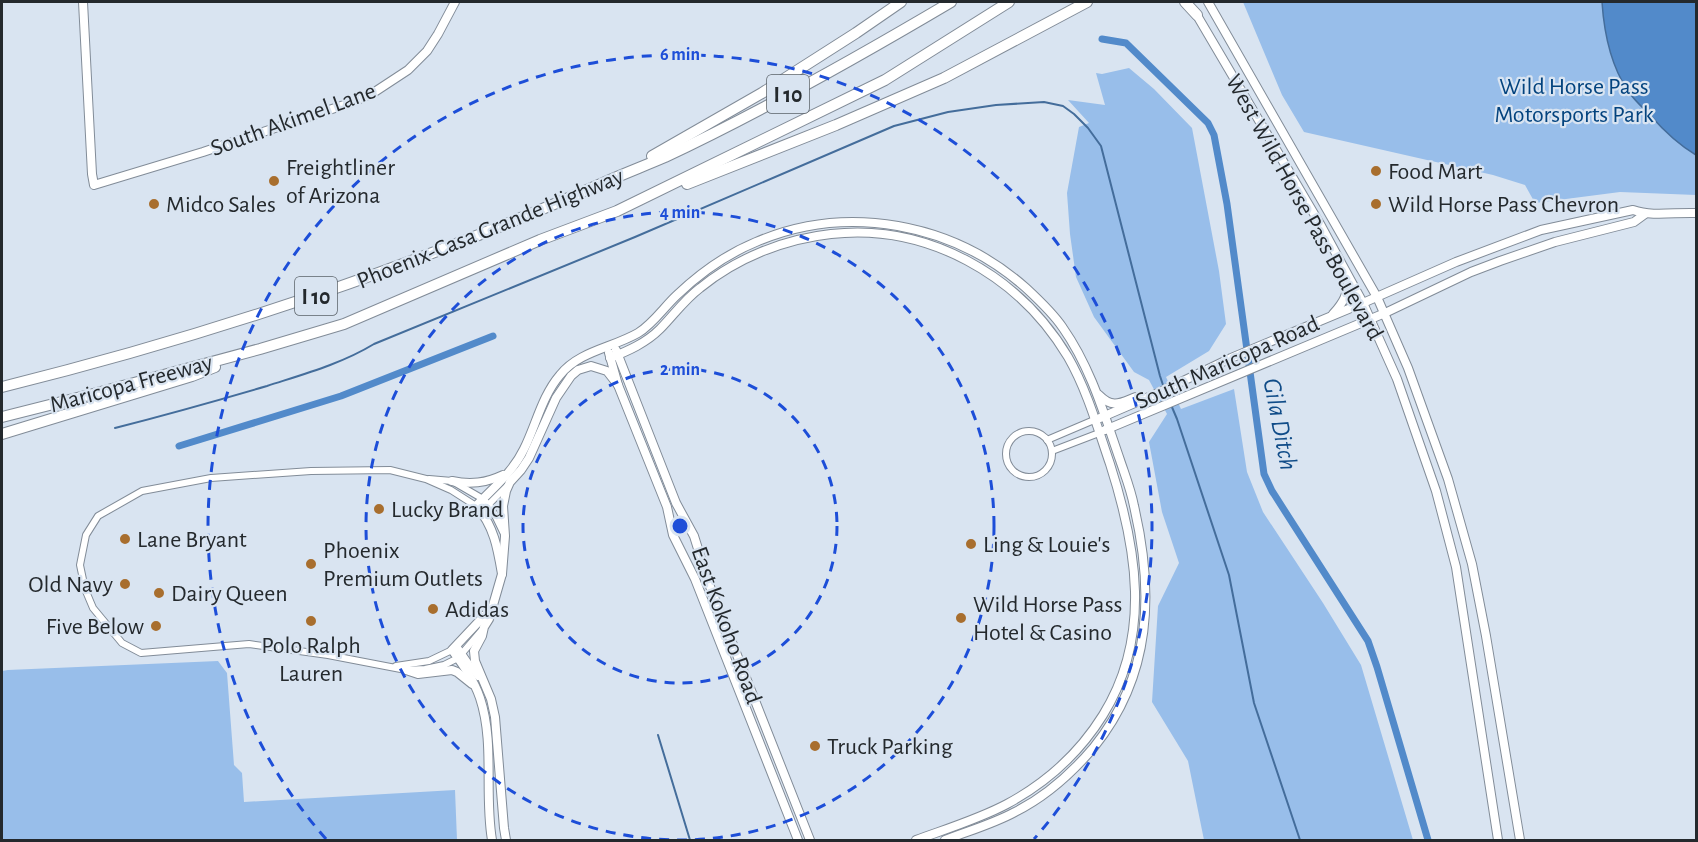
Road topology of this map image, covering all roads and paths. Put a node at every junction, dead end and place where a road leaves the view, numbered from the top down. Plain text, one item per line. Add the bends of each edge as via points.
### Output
1 (83, 2) edge
2 (455, 2) edge
3 (901, 2) edge
4 (951, 2) edge
5 (1009, 2) edge
6 (1087, 2) edge
7 (1187, 2) edge
8 (1208, 2) edge
9 (1197, 15) joint
10 (620, 176) junction
11 (617, 212) junction
12 (1696, 213) edge
13 (1645, 214) junction
14 (1551, 228) junction
15 (778, 235) junction
16 (1555, 242) junction
17 (781, 244) junction
18 (1466, 258) junction
19 (992, 262) junction
20 (986, 271) junction
21 (1472, 272) junction
22 (1348, 275) junction
23 (1377, 297) junction
24 (1363, 303) junction
25 (1385, 313) junction
26 (1328, 318) junction
27 (1370, 319) junction
28 (610, 345) junction
29 (260, 349) junction
30 (614, 356) junction
31 (618, 385) junction
32 (2, 387) edge
33 (1097, 393) junction
34 (1158, 393) junction
35 (1105, 416) junction
36 (2, 417) edge
37 (1094, 420) junction
38 (1109, 429) junction
39 (1099, 433) junction
40 (2, 434) edge
41 (1047, 440) junction
42 (1052, 451) junction
43 (517, 462) junction
44 (426, 479) junction
45 (452, 481) junction
46 (510, 482) junction
47 (486, 501) junction
48 (679, 508) junction
49 (478, 509) junction
50 (668, 512) junction
51 (1139, 530) junction
52 (1129, 532) junction
53 (505, 536) junction
54 (1141, 541) junction
55 (1131, 543) junction
56 (502, 574) junction
57 (492, 610) junction
58 (484, 627) junction
59 (455, 648) junction
60 (461, 656) junction
61 (738, 657) junction
62 (727, 662) junction
63 (389, 666) junction
64 (406, 670) junction
65 (475, 687) junction
66 (486, 687) junction
67 (492, 840) edge
68 (506, 840) edge
69 (798, 840) edge
70 (810, 840) edge
71 (916, 840) edge
72 (945, 840) edge
73 (1498, 840) edge
74 (1520, 840) edge

1 - 2 street, South Akimel Lane via 94,185 373,93 408,70 427,51
3 - 10 highway via 762,93
4 - 10 highway, Phoenix-Casa Grande Highway / I 10 via 791,93
5 - 11 highway, Phoenix-Casa Grande Highway / I 10 via 885,80
6 - 11 highway via 944,78
7 - 9 highway
8 - 23 street, West Wild Horse Pass Boulevard
9 - 22 street, West Wild Horse Pass Boulevard
10 - 32 highway, Phoenix-Casa Grande Highway / I 10 via 466,241 299,302 162,345
11 - 29 highway, Phoenix-Casa Grande Highway / I 10 via 540,240 344,324
12 - 13 street, South Maricopa Road
13 - 14 street, South Maricopa Road via 1633,210
13 - 16 street, South Maricopa Road via 1634,222
14 - 16 street
14 - 18 street, South Maricopa Road
15 - 17 street
15 - 19 street via 834,222 904,226 938,235
15 - 28 street via 725,258 695,279 642,331
16 - 21 street, South Maricopa Road
17 - 20 street via 832,233 901,236 933,245
17 - 30 street via 728,267 699,288 646,341
18 - 21 street
18 - 23 street, South Maricopa Road
19 - 20 street
19 - 33 street via 1010,273 1062,325 1081,355
20 - 37 street via 1030,306 1053,333 1073,368
21 - 25 street, South Maricopa Road
22 - 24 street, West Wild Horse Pass Boulevard
22 - 26 street via 1346,297
23 - 24 street, South Maricopa Road
23 - 25 street, West Wild Horse Pass Boulevard
24 - 26 street, South Maricopa Road
24 - 27 street, West Wild Horse Pass Boulevard
25 - 27 street, South Maricopa Road
25 - 74 street, West Wild Horse Pass Boulevard via 1448,479 1472,564
26 - 34 street, South Maricopa Road
27 - 38 street, South Maricopa Road
27 - 73 street, West Wild Horse Pass Boulevard via 1417,435 1456,567
28 - 30 street, East Kokoho Road
28 - 43 street via 569,364 556,379
29 - 36 highway, Maricopa Freeway / I 10
29 - 40 highway via 192,376
30 - 31 street, East Kokoho Road
30 - 48 street, East Kokoho Road
31 - 46 street via 607,371 591,366 571,376 556,398 529,458
31 - 50 street, East Kokoho Road
33 - 34 street via 1117,404 1144,393
33 - 35 street
34 - 35 street, South Maricopa Road
35 - 37 street, South Maricopa Road
35 - 38 street
37 - 39 street
37 - 41 street, South Maricopa Road
38 - 39 street, South Maricopa Road
38 - 51 street
39 - 42 street, South Maricopa Road
39 - 52 street
41 - 42 street
41 - 42 street via 1035,431 1012,437 1005,452 1009,467 1022,477 1040,475 1049,465
43 - 45 street via 506,473 486,482
43 - 47 street
44 - 45 street
44 - 49 street
44 - 63 street via 390,470 311,471 211,478 142,491 98,516 82,548 82,578 93,608 122,643 141,653 249,644
45 - 47 street
46 - 47 street
46 - 53 street via 503,506
47 - 49 street
47 - 53 street
48 - 50 street
48 - 61 street, East Kokoho Road via 694,536
49 - 56 street via 491,529
50 - 62 street, East Kokoho Road via 673,535 691,569
51 - 52 street
51 - 54 street
52 - 55 street
53 - 56 street
54 - 55 street
54 - 72 street via 1147,582 1140,652 1129,685 1095,746 1050,790 1014,813
55 - 71 street via 1136,585 1133,635 1119,682 1089,735 1068,760 1006,805
56 - 57 street
57 - 58 street
57 - 59 street
58 - 60 street
58 - 66 street via 474,656
59 - 60 street
59 - 63 street via 429,661
60 - 64 street via 444,665
60 - 65 street
60 - 66 street
61 - 62 street
61 - 70 street, East Kokoho Road
62 - 69 street, East Kokoho Road
63 - 64 street
64 - 65 street via 418,674 452,670
65 - 67 street via 486,734
66 - 68 street via 497,729

